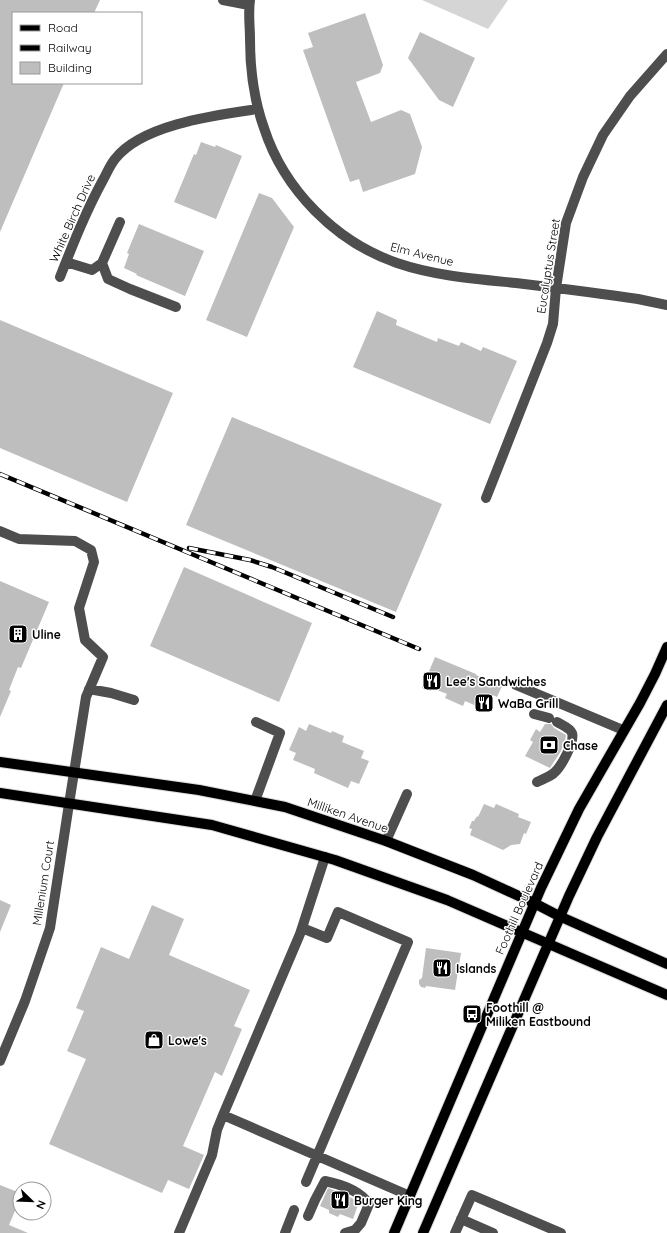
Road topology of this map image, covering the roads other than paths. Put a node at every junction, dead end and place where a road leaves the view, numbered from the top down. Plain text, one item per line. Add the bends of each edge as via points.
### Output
1 (223, 0) edge
2 (250, 2) edge
3 (667, 54) edge
4 (258, 109) junction
5 (120, 222) dead end
6 (66, 262) junction
7 (102, 263) junction
8 (60, 277) dead end
9 (556, 288) junction
10 (667, 305) edge
11 (176, 307) dead end
12 (486, 498) dead end
13 (0, 531) edge
14 (667, 647) edge
15 (516, 685) dead end
16 (89, 689) junction
17 (134, 700) dead end
18 (667, 705) edge
19 (534, 714) dead end
20 (256, 722) dead end
21 (623, 730) junction
22 (0, 762) edge
23 (73, 773) junction
24 (537, 782) dead end
25 (0, 793) edge
26 (407, 794) dead end
27 (255, 801) junction
28 (69, 804) junction
29 (386, 841) junction
30 (325, 857) junction
31 (534, 903) junction
32 (560, 916) junction
33 (302, 928) junction
34 (522, 932) junction
35 (548, 943) junction
36 (667, 964) edge
37 (667, 995) edge
38 (0, 1061) edge
39 (223, 1115) junction
40 (317, 1156) junction
41 (306, 1182) dead end
42 (410, 1196) junction
43 (294, 1210) dead end
44 (308, 1216) dead end
45 (461, 1219) junction
46 (179, 1233) edge
47 (285, 1233) edge
48 (345, 1233) edge
49 (394, 1233) edge
50 (423, 1233) edge
51 (455, 1233) edge
52 (493, 1233) edge
53 (561, 1233) edge

1 - 2 street
2 - 4 street, Elm Avenue via 250,57
3 - 9 street, Eucalyptus Street via 630,96 603,135 583,177 566,223
4 - 6 street, White Birch Drive via 178,124 148,134 133,143 115,159 95,195
4 - 9 street, Elm Avenue via 278,162 297,190 329,224 358,244 378,256 418,269 461,277
5 - 7 street
6 - 7 street via 92,270
6 - 8 street, White Birch Drive
7 - 11 street via 108,279
9 - 10 street, Elm Avenue
9 - 12 street, Eucalyptus Street via 553,324 547,343
13 - 16 street, Millenium Court via 19,539 75,541 91,550 94,562 79,608 85,640 103,657
14 - 21 main road, Foothill Boulevard via 655,674
15 - 21 street
16 - 17 street
16 - 23 street, Millenium Court
18 - 32 main road via 597,837
19 - 24 street via 553,720 572,732 572,740 561,764 555,772
20 - 27 street via 280,733
21 - 31 main road, Foothill Boulevard via 579,809
22 - 23 main road, Milliken Avenue
23 - 27 main road, Milliken Avenue via 199,790
23 - 28 street, Millenium Court
25 - 28 main road
26 - 29 street
27 - 29 main road, Milliken Avenue via 285,807
28 - 30 main road via 212,825
28 - 38 street, Millenium Court via 50,928 25,1001
29 - 31 main road, Milliken Avenue via 473,875
30 - 33 street
30 - 34 main road via 447,900
31 - 32 main road, Milliken Avenue
31 - 34 main road, Foothill Boulevard
32 - 35 main road
32 - 36 main road, Milliken Avenue
33 - 39 street
33 - 40 street via 327,938 338,912 408,942
34 - 35 main road
34 - 42 main road, Foothill Boulevard
35 - 37 main road
35 - 50 main road
39 - 40 street
39 - 46 street via 212,1155
40 - 41 street
40 - 42 street
42 - 49 main road, Foothill Boulevard
43 - 47 street
44 - 48 street via 325,1181 357,1193 369,1204 361,1224
45 - 51 street
45 - 52 street
45 - 53 street via 472,1195

